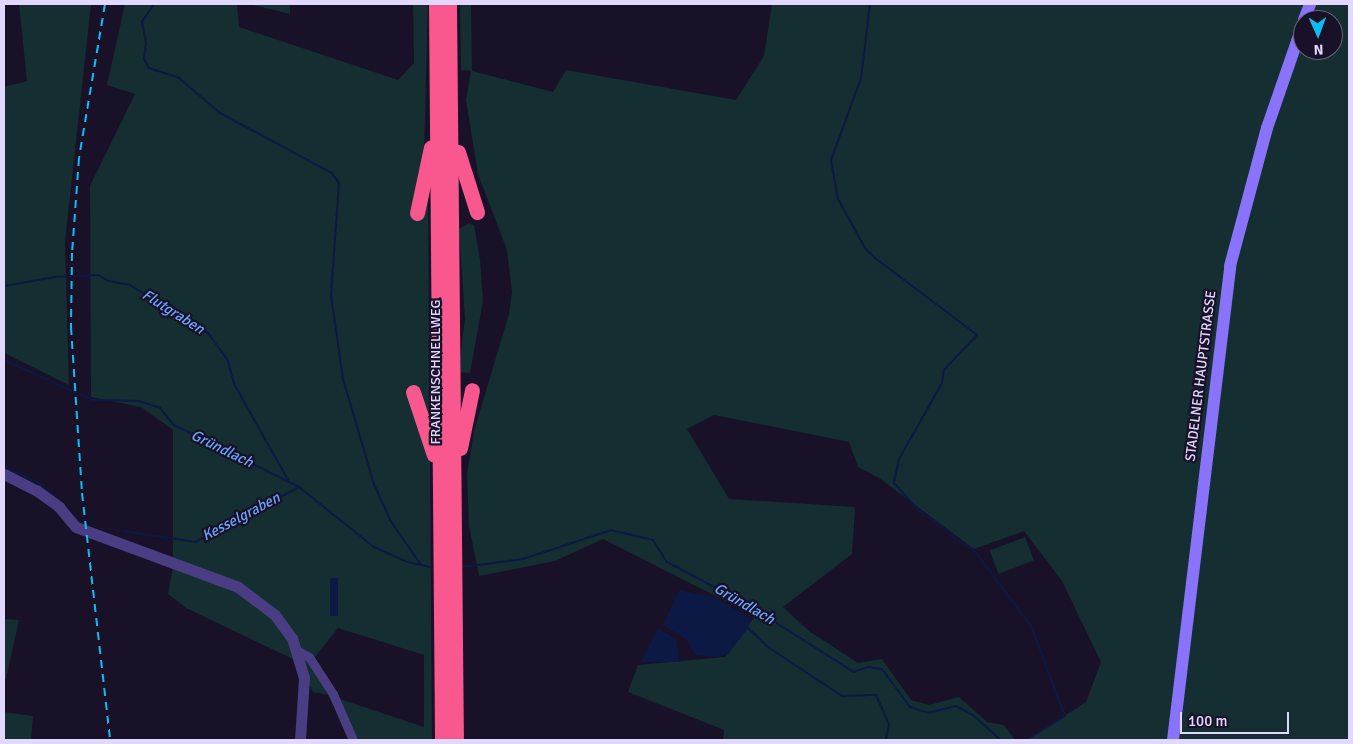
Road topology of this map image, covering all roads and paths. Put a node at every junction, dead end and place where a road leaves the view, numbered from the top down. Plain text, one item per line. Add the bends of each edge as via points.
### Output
1 (436, 4) edge
2 (450, 4) edge
3 (1293, 53) edge
4 (444, 115) junction
5 (477, 212) dead end
6 (417, 213) dead end
7 (472, 390) dead end
8 (413, 392) dead end
9 (4, 474) edge
10 (447, 486) junction
11 (298, 651) junction
12 (300, 740) edge
13 (353, 740) edge
14 (442, 740) edge
15 (456, 740) edge
16 (1173, 740) edge

1 - 4 highway, FRANKENSCHNELLWEG
2 - 4 highway, FRANKENSCHNELLWEG
3 - 16 main road, STADELNER HAUPTSTRASSE via 1267,128 1230,266
4 - 5 highway
4 - 6 highway
4 - 10 highway, FRANKENSCHNELLWEG
7 - 10 highway
8 - 10 highway
9 - 11 street via 36,490 59,507 76,527 238,587 282,621
10 - 14 highway, FRANKENSCHNELLWEG
10 - 15 highway, FRANKENSCHNELLWEG
11 - 12 street via 304,678
11 - 13 street via 309,657 333,694

